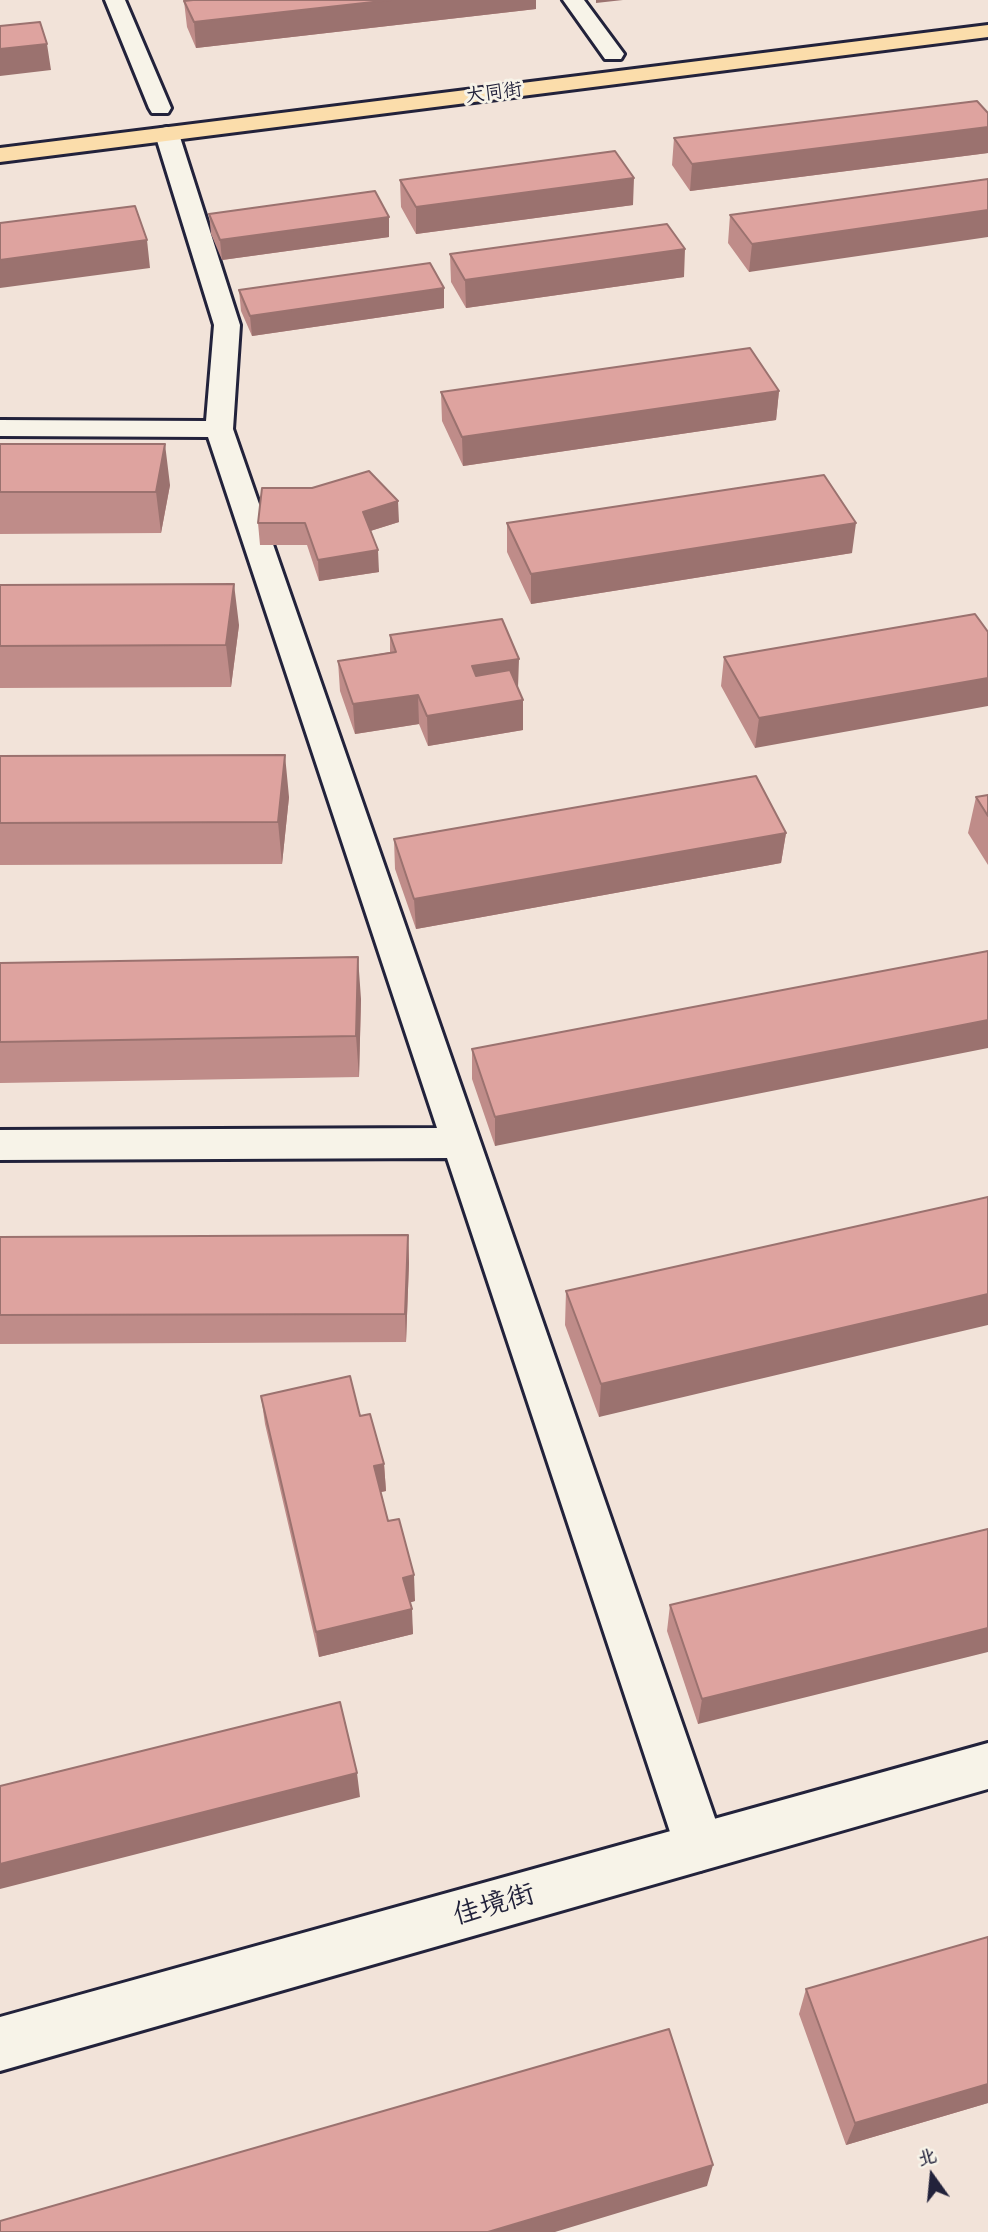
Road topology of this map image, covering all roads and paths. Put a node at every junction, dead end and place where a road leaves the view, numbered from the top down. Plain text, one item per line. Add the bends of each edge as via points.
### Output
1 (115, 0) edge
2 (573, 0) edge
3 (988, 31) edge
4 (641, 51) dead end
5 (613, 54) junction
6 (586, 57) dead end
7 (134, 112) dead end
8 (170, 116) junction
9 (0, 155) edge
10 (0, 428) edge
11 (219, 429) junction
12 (461, 1143) junction
13 (0, 1145) edge
14 (988, 1766) edge
15 (700, 1847) junction
16 (0, 2045) edge

1 - 8 street
2 - 5 street
3 - 8 main road, 大同街
4 - 5 main road
5 - 6 main road
7 - 8 main road, 大同街
8 - 9 main road, 大同街
8 - 11 street via 227,325
10 - 11 street
11 - 12 street
12 - 13 street
12 - 15 street
14 - 15 street, 佳境街
15 - 16 street, 佳境街

